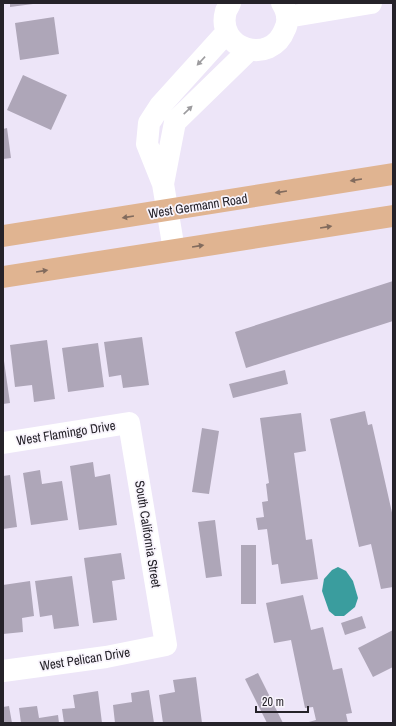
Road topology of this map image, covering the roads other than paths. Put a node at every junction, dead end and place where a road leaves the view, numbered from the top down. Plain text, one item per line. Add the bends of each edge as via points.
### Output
1 (230, 3) edge
2 (371, 3) edge
3 (284, 10) edge
4 (227, 32) junction
5 (249, 50) junction
6 (149, 123) junction
7 (172, 135) junction
8 (393, 174) edge
9 (163, 184) junction
10 (167, 211) junction
11 (393, 216) edge
12 (3, 236) edge
13 (174, 250) junction
14 (3, 277) edge
15 (129, 423) joint
16 (3, 443) edge
17 (166, 645) joint
18 (3, 671) edge

1 - 4 street via 226,11
2 - 3 street
3 - 5 street via 286,27 283,36 268,48 259,51
4 - 5 street via 240,46
4 -> 6 street via 160,106
7 -> 5 street via 174,122
6 - 7 street
6 - 9 street via 147,144
7 - 9 street
8 -> 10 main road, West Germann Road
9 - 10 street
10 -> 12 main road, West Germann Road
10 - 13 street
13 -> 11 main road
14 -> 13 main road
15 - 16 street, West Flamingo Drive
15 - 17 street, South California Street
17 - 18 street, West Pelican Drive via 106,657

